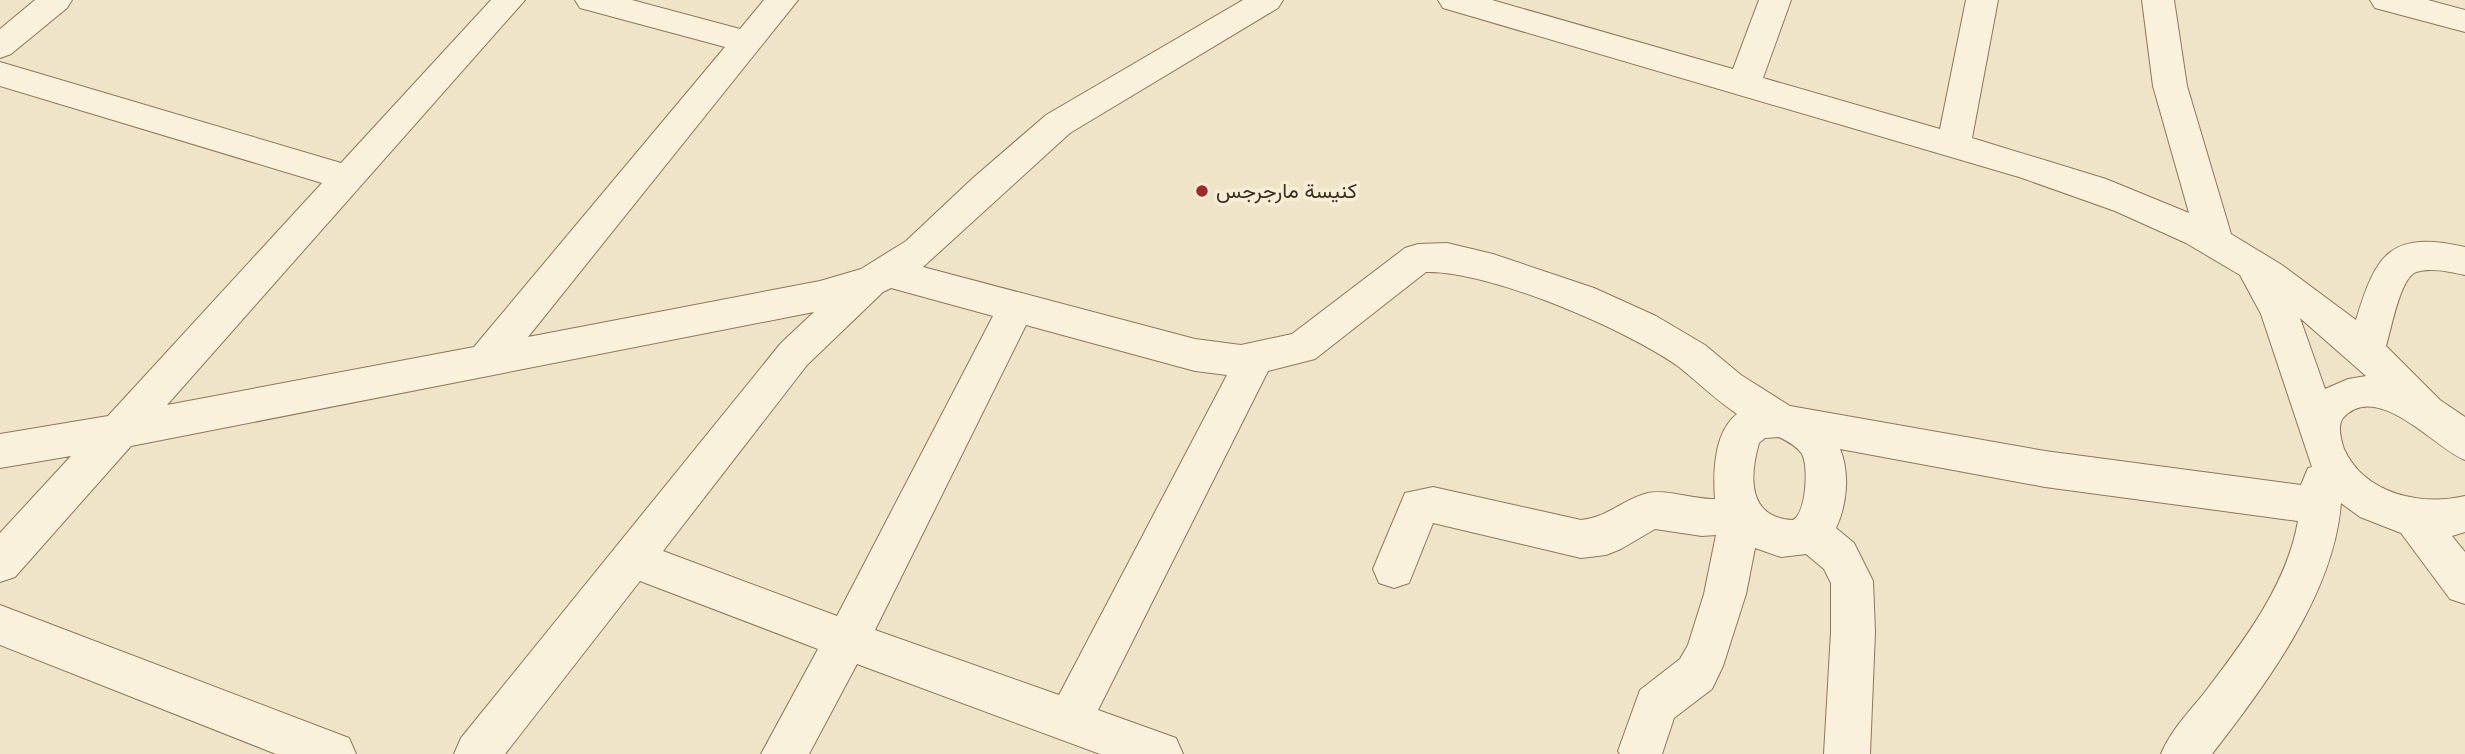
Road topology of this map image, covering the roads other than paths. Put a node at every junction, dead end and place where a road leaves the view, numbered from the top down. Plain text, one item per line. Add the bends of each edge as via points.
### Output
1 (56, 0) edge
2 (509, 0) edge
3 (590, 0) edge
4 (782, 0) edge
5 (1266, 0) edge
6 (1454, 0) edge
7 (1775, 0) edge
8 (1982, 0) edge
9 (2158, 0) edge
10 (2385, 0) edge
11 (2465, 21) edge
12 (747, 42) junction
13 (0, 47) edge
14 (0, 74) edge
15 (1744, 84) junction
16 (1954, 145) junction
17 (348, 177) junction
18 (2215, 241) junction
19 (2465, 261) edge
20 (2252, 265) junction
21 (879, 277) junction
22 (1016, 307) junction
23 (2366, 349) junction
24 (1255, 358) junction
25 (487, 359) junction
26 (2442, 415) edge
27 (1785, 422) junction
28 (119, 431) junction
29 (2322, 441) junction
30 (2465, 443) edge
31 (0, 451) edge
32 (2400, 514) junction
33 (2465, 514) edge
34 (1741, 515) junction
35 (2317, 525) junction
36 (1810, 532) junction
37 (632, 559) junction
38 (0, 563) edge
39 (1394, 569) dead end
40 (2465, 585) edge
41 (0, 625) edge
42 (847, 640) junction
43 (1069, 721) junction
44 (1641, 751) dead end
45 (333, 754) edge
46 (477, 754) edge
47 (784, 754) edge
48 (1160, 754) edge
49 (1847, 754) edge
50 (2184, 754) edge

1 - 13 street
2 - 17 street
3 - 12 street
4 - 12 street
5 - 21 street via 1058,124 919,251
6 - 15 street
7 - 15 street
8 - 16 street
9 - 18 street via 2170,86
10 - 11 street
12 - 25 street
14 - 17 street
15 - 16 street
16 - 18 street via 2097,189
17 - 28 street
18 - 20 street
19 - 23 street via 2445,256 2410,258 2392,270
20 - 23 street
20 - 29 street via 2278,312
21 - 22 street
21 - 25 street via 820,296
21 - 37 street via 794,354
22 - 24 street via 1195,355 1241,361
22 - 42 street
23 - 26 street
24 - 27 street via 1302,348 1418,258 1447,257 1581,299 1643,327
24 - 43 street
25 - 28 street
26 - 29 street via 2387,395 2353,394 2328,407 2322,418
26 - 30 street
27 - 34 street via 1758,422 1740,440 1734,496
27 - 35 street
27 - 36 street via 1816,442 1824,460 1821,518
28 - 31 street
28 - 38 street
29 - 32 street via 2348,484
29 - 35 street
32 - 33 street via 2443,520
32 - 35 street via 2334,529
32 - 40 street
34 - 36 street via 1768,536 1791,539
34 - 39 street via 1702,518 1651,510 1606,536 1581,538 1419,506
34 - 44 street via 1708,651 1696,674 1656,705
35 - 50 street via 2281,618 2228,699
36 - 49 street via 1839,556 1852,582
37 - 42 street
37 - 46 street
41 - 45 street
42 - 43 street
42 - 47 street
43 - 48 street

